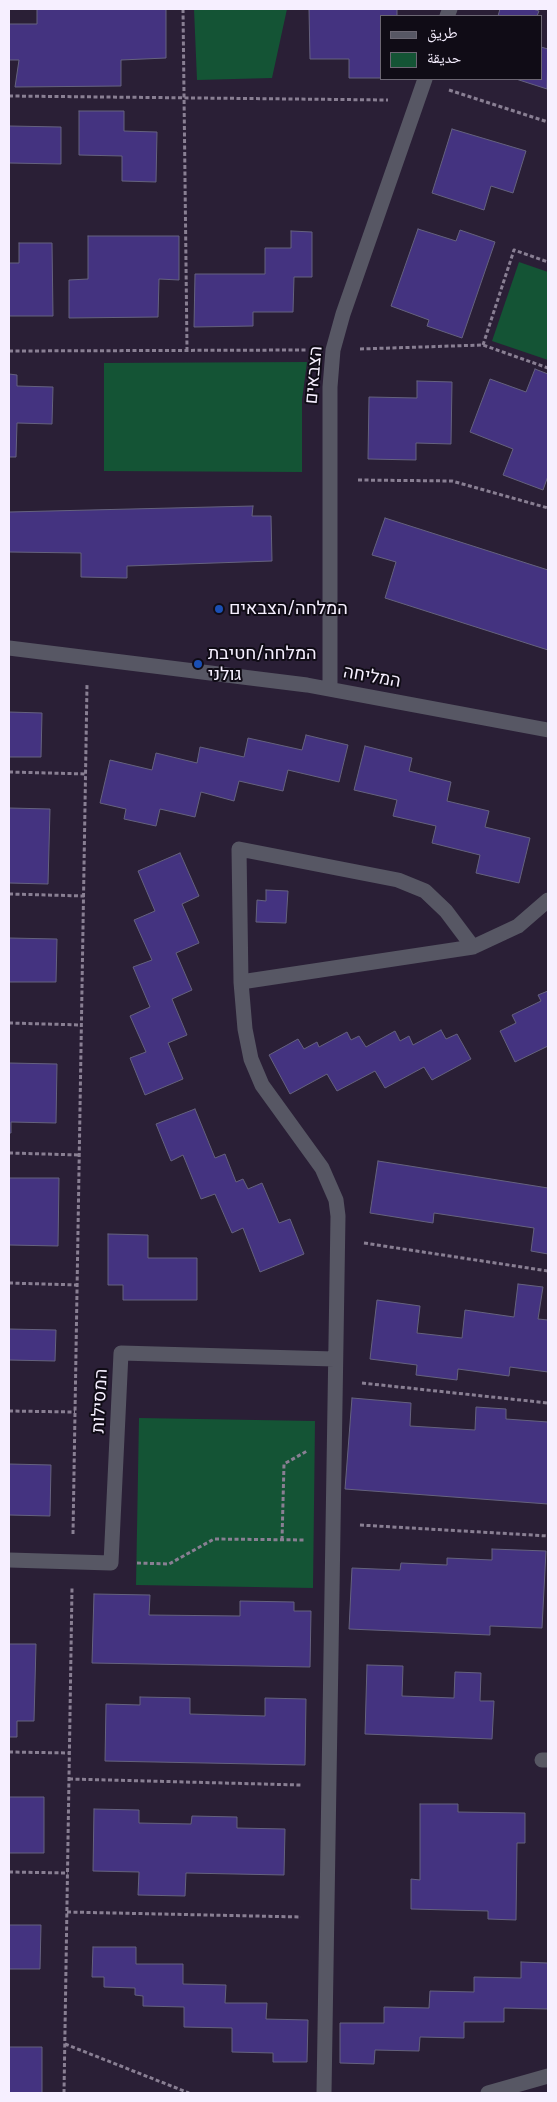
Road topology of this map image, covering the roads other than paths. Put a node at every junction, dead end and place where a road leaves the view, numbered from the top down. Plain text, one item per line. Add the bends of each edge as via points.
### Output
1 (425, 80) edge
2 (9, 648) edge
3 (330, 689) junction
4 (548, 730) edge
5 (548, 900) edge
6 (473, 947) junction
7 (241, 982) junction
8 (334, 1360) junction
9 (9, 1560) edge
10 (548, 2076) edge
11 (324, 2093) edge
12 (488, 2093) edge

1 - 3 street, הצבאים via 333,350 330,387
2 - 3 street, המליחה
3 - 4 street, המליחה
5 - 6 street via 518,926
6 - 7 street
6 - 7 street via 446,911 425,891 398,880 240,849
7 - 8 street via 251,1059 262,1085 322,1168 337,1208
8 - 9 street, המסילות via 121,1353 111,1563
8 - 11 street
10 - 12 street

